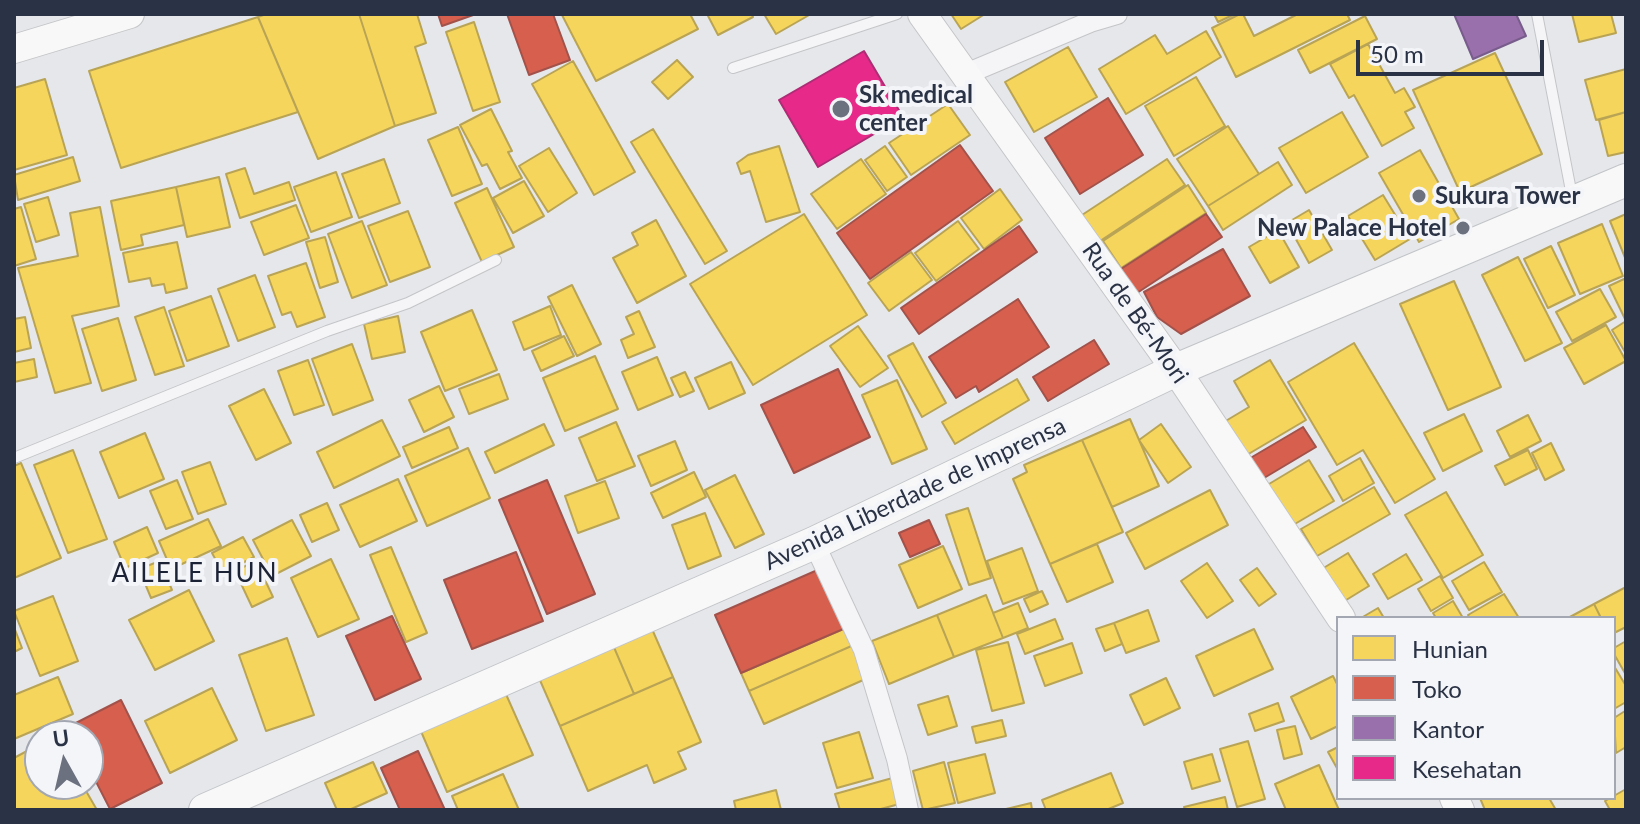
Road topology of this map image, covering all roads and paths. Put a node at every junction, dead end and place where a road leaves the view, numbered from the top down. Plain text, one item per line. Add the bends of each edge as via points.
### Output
1 (130, 14) edge
2 (897, 14) edge
3 (922, 14) edge
4 (1117, 14) edge
5 (1537, 14) edge
6 (14, 49) edge
7 (733, 68) dead end
8 (966, 74) junction
9 (1626, 180) edge
10 (1573, 202) junction
11 (496, 260) dead end
12 (1176, 370) junction
13 (14, 458) edge
14 (814, 543) junction
15 (1340, 616) edge
16 (205, 810) edge
17 (908, 810) edge

1 - 6 main road
2 - 7 lane
3 - 8 main road, Rua de Bé-Mori
4 - 8 street
5 - 10 lane
8 - 12 main road, Rua de Bé-Mori
9 - 10 main road, Avenida Liberdade de Imprensa
10 - 12 main road, Avenida Liberdade de Imprensa
11 - 13 lane via 408,303
12 - 14 main road, Avenida Liberdade de Imprensa
12 - 15 main road, Rua de Bé-Mori
14 - 16 main road, Avenida Liberdade de Imprensa
14 - 17 street via 864,650

